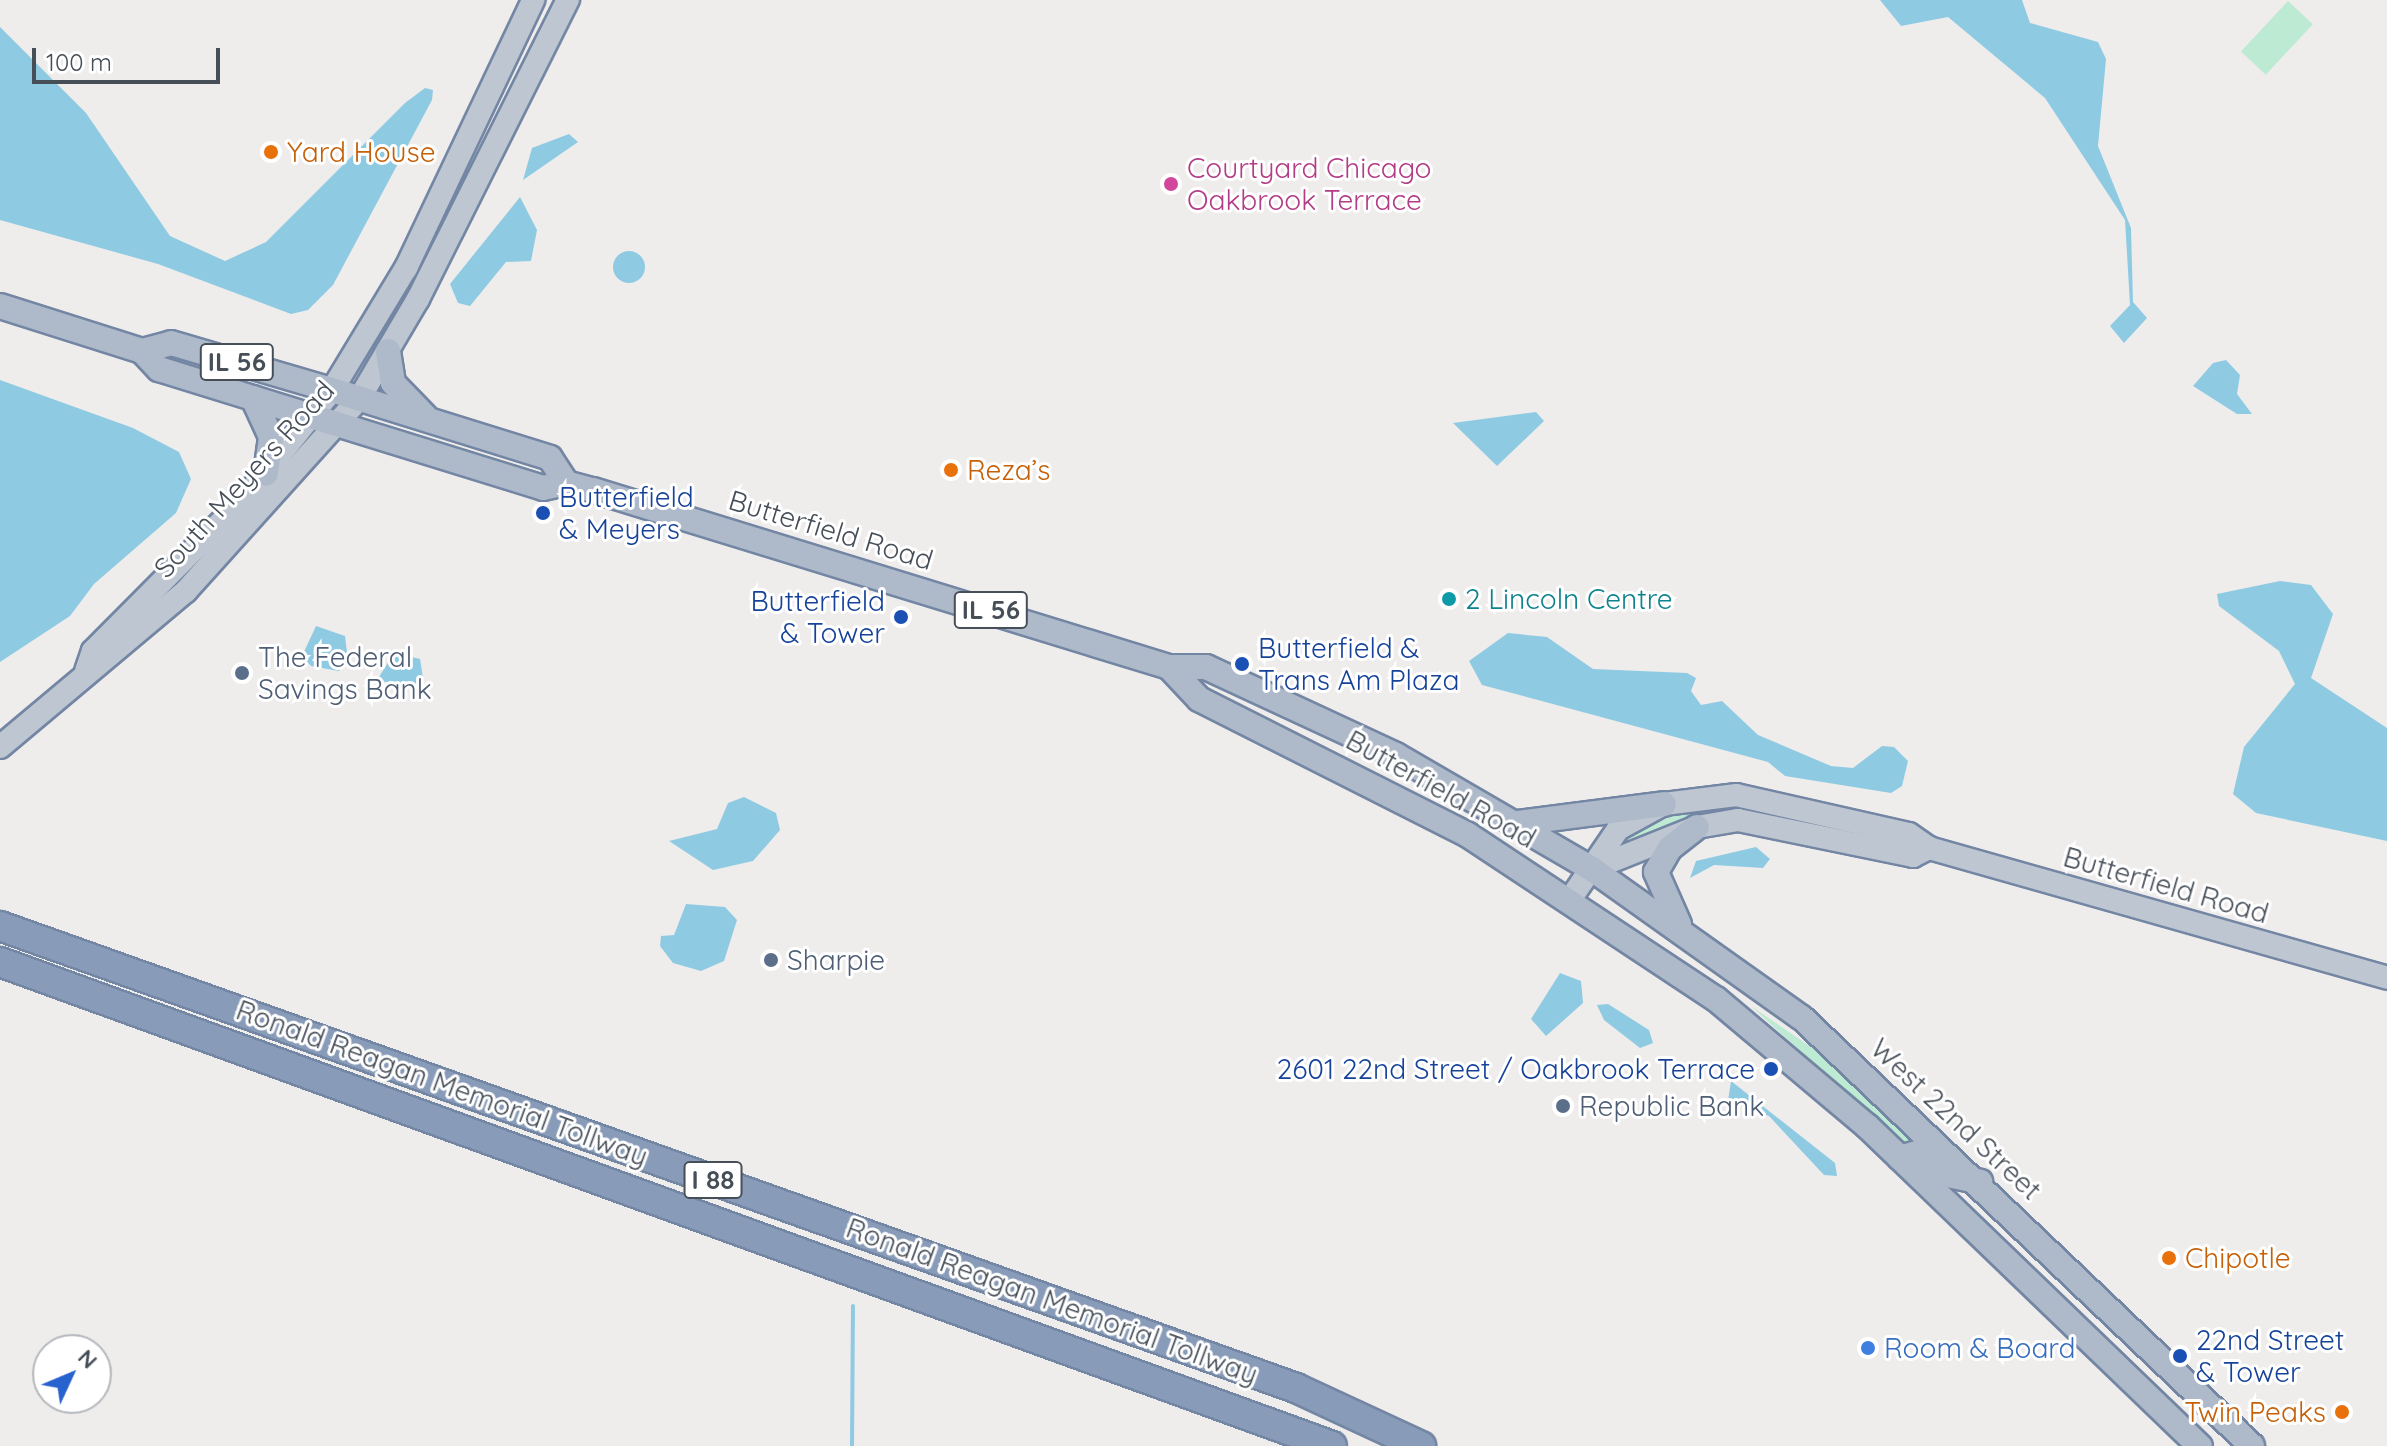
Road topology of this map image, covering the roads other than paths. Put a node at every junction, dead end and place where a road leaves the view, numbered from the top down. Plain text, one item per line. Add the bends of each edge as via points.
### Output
1 (533, 0) edge
2 (568, 0) edge
3 (518, 31) junction
4 (515, 108) junction
5 (0, 306) edge
6 (142, 351) junction
7 (388, 351) junction
8 (332, 390) junction
9 (253, 398) junction
10 (359, 399) junction
11 (314, 417) junction
12 (433, 423) junction
13 (339, 425) junction
14 (266, 474) junction
15 (566, 483) junction
16 (1169, 667) junction
17 (86, 671) junction
18 (0, 747) edge
19 (1664, 804) junction
20 (1518, 823) junction
21 (1697, 827) junction
22 (1929, 848) junction
23 (1592, 869) junction
24 (1571, 898) junction
25 (0, 926) edge
26 (1684, 933) junction
27 (0, 962) edge
28 (2387, 978) edge
29 (1900, 1158) junction
30 (1980, 1182) junction
31 (1332, 1446) edge
32 (1421, 1446) edge
33 (2200, 1446) edge
34 (2252, 1446) edge

1 - 3 street, South Meyers Road
2 - 4 street, South Meyers Road
3 - 4 street via 508,88
3 - 8 street, South Meyers Road via 406,268
4 - 7 street, South Meyers Road
5 - 6 main road, Butterfield Road / IL 56
6 - 8 main road, Butterfield Road / IL 56 via 171,343
6 - 9 main road, Butterfield Road / IL 56 via 159,369
7 - 10 street, South Meyers Road
7 - 12 main road via 393,383
8 - 10 main road, Butterfield Road / IL 56
8 - 11 street, South Meyers Road
9 - 11 main road, Butterfield Road / IL 56
9 - 14 main road via 271,437
10 - 12 main road, Butterfield Road / IL 56
10 - 13 street, South Meyers Road
11 - 13 main road, Butterfield Road / IL 56
11 - 14 street, South Meyers Road
12 - 15 main road, Butterfield Road / IL 56 via 550,458
13 - 15 main road, Butterfield Road / IL 56 via 543,488
13 - 17 street, South Meyers Road via 186,591 104,665
14 - 17 street, South Meyers Road via 93,651
15 - 16 main road, Butterfield Road / IL 56
16 - 20 main road, Butterfield Road / IL 56 via 1206,667 1315,715
16 - 24 main road, Butterfield Road / IL 56 via 1199,699 1380,787
17 - 18 street, South Meyers Road
19 - 20 main road
19 - 22 street, Butterfield Road via 1736,795 1798,804 1909,834
19 - 23 street, Butterfield Road via 1618,829
20 - 23 main road, Butterfield Road / IL 56
21 - 22 street, Butterfield Road via 1738,820 1913,856
21 - 23 street, Butterfield Road
21 - 26 main road via 1670,848 1656,872
22 - 28 street, Butterfield Road
23 - 24 street, Butterfield Road
23 - 26 main road, West 22nd Street
24 - 29 main road via 1757,1031
25 - 32 highway, Ronald Reagan Memorial Tollway / I 88 via 1296,1388
26 - 30 main road, West 22nd Street via 1802,1018
27 - 31 highway, Ronald Reagan Memorial Tollway / I 88
29 - 30 main road via 1920,1152 1948,1175
29 - 33 main road
30 - 34 main road, West 22nd Street

